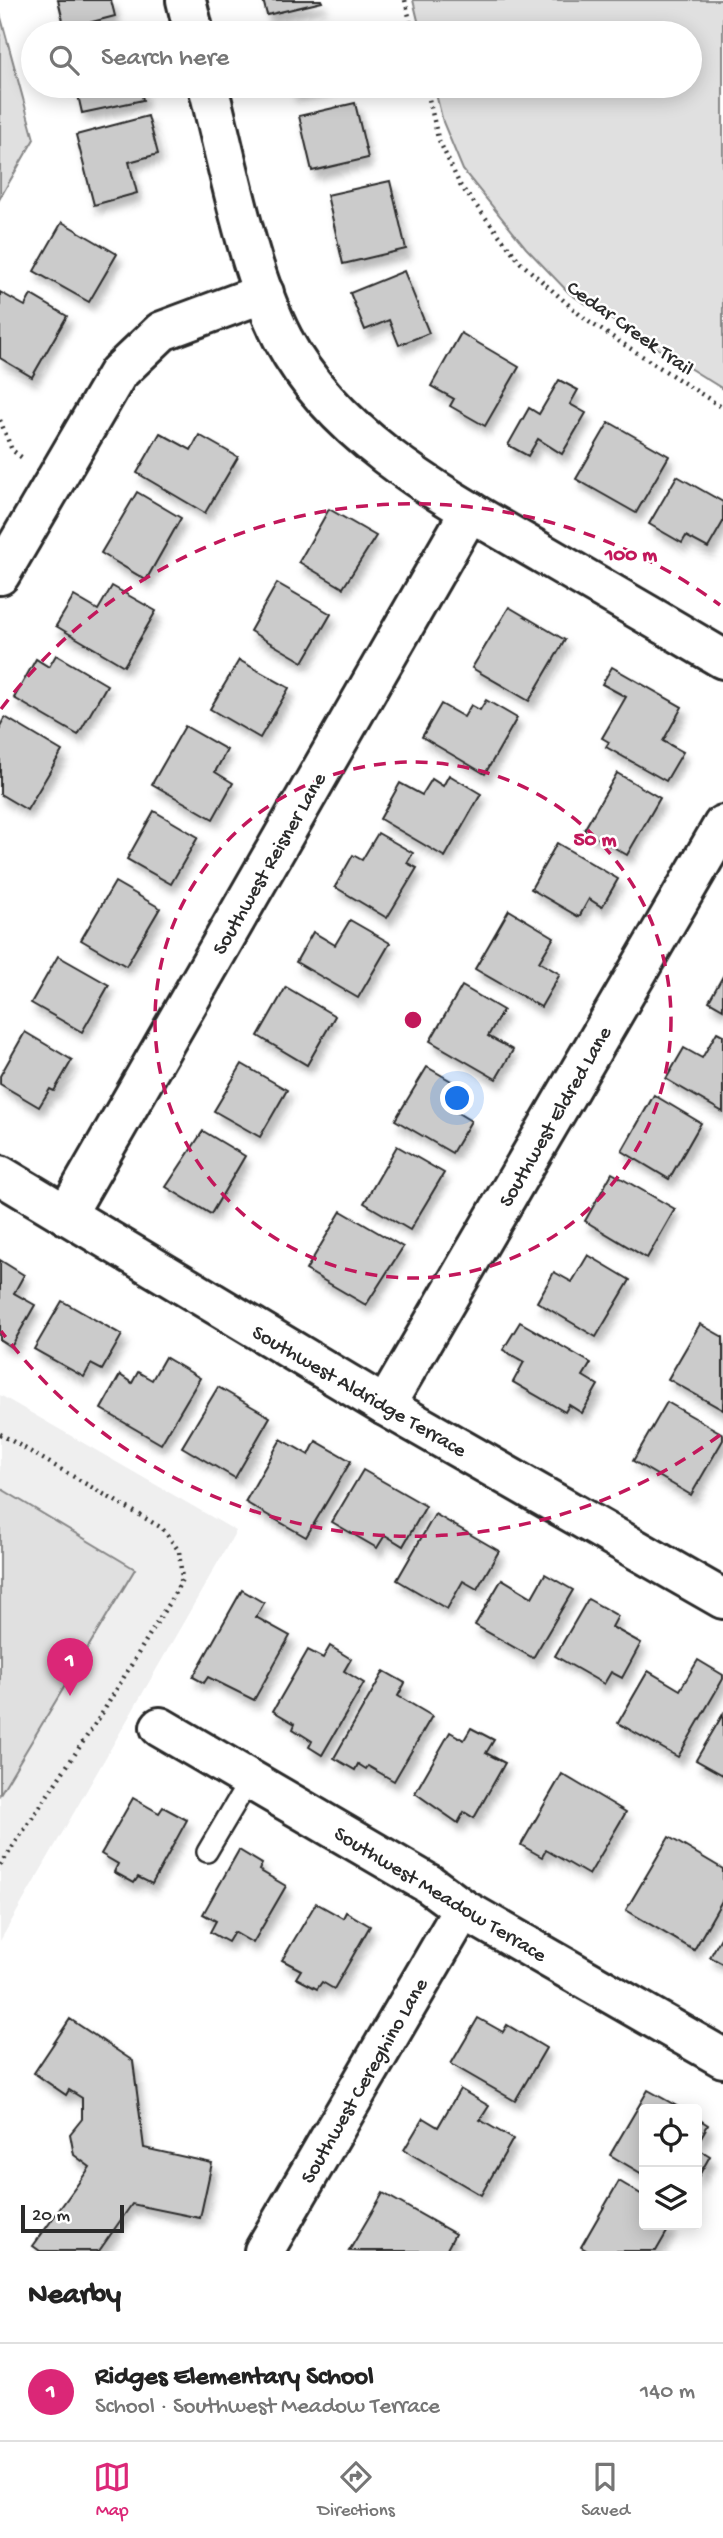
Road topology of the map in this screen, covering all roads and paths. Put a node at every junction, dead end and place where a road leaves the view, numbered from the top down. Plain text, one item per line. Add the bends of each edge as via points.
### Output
1 (186, 0) edge
2 (405, 0) edge
3 (191, 21) edge
4 (410, 21) edge
5 (211, 98) edge
6 (429, 98) edge
7 (264, 293) junction
8 (723, 408) edge
9 (0, 420) edge
10 (57, 477) junction
11 (470, 511) junction
12 (0, 575) edge
13 (723, 659) edge
14 (723, 825) edge
15 (0, 1175) edge
16 (66, 1215) junction
17 (385, 1406) junction
18 (0, 1434) edge
19 (720, 1590) edge
20 (160, 1727) dead end
21 (250, 1779) junction
22 (207, 1852) dead end
23 (0, 1866) edge
24 (463, 1909) junction
25 (723, 2058) edge
26 (264, 2251) edge

1 - 3 street
2 - 4 path
5 - 7 street
6 - 8 path, Cedar Creek Trail via 438,138 460,185 522,264 586,320
7 - 10 street via 181,321 144,345 118,373
7 - 11 street via 284,340 326,398 368,440
9 - 10 path via 12,450
10 - 12 street
11 - 13 street
11 - 16 street, Southwest Reisner Lane
14 - 17 street, Southwest Eldred Lane
15 - 16 street, Southwest Aldridge Terrace
16 - 17 street, Southwest Aldridge Terrace
17 - 19 street, Southwest Aldridge Terrace
18 - 23 path via 162,1528 179,1551 182,1578 108,1704
20 - 21 street, Southwest Meadow Terrace
21 - 22 lane
21 - 24 street, Southwest Meadow Terrace via 429,1884
24 - 25 street, Southwest Meadow Terrace
24 - 26 street, Southwest Cereghino Lane

